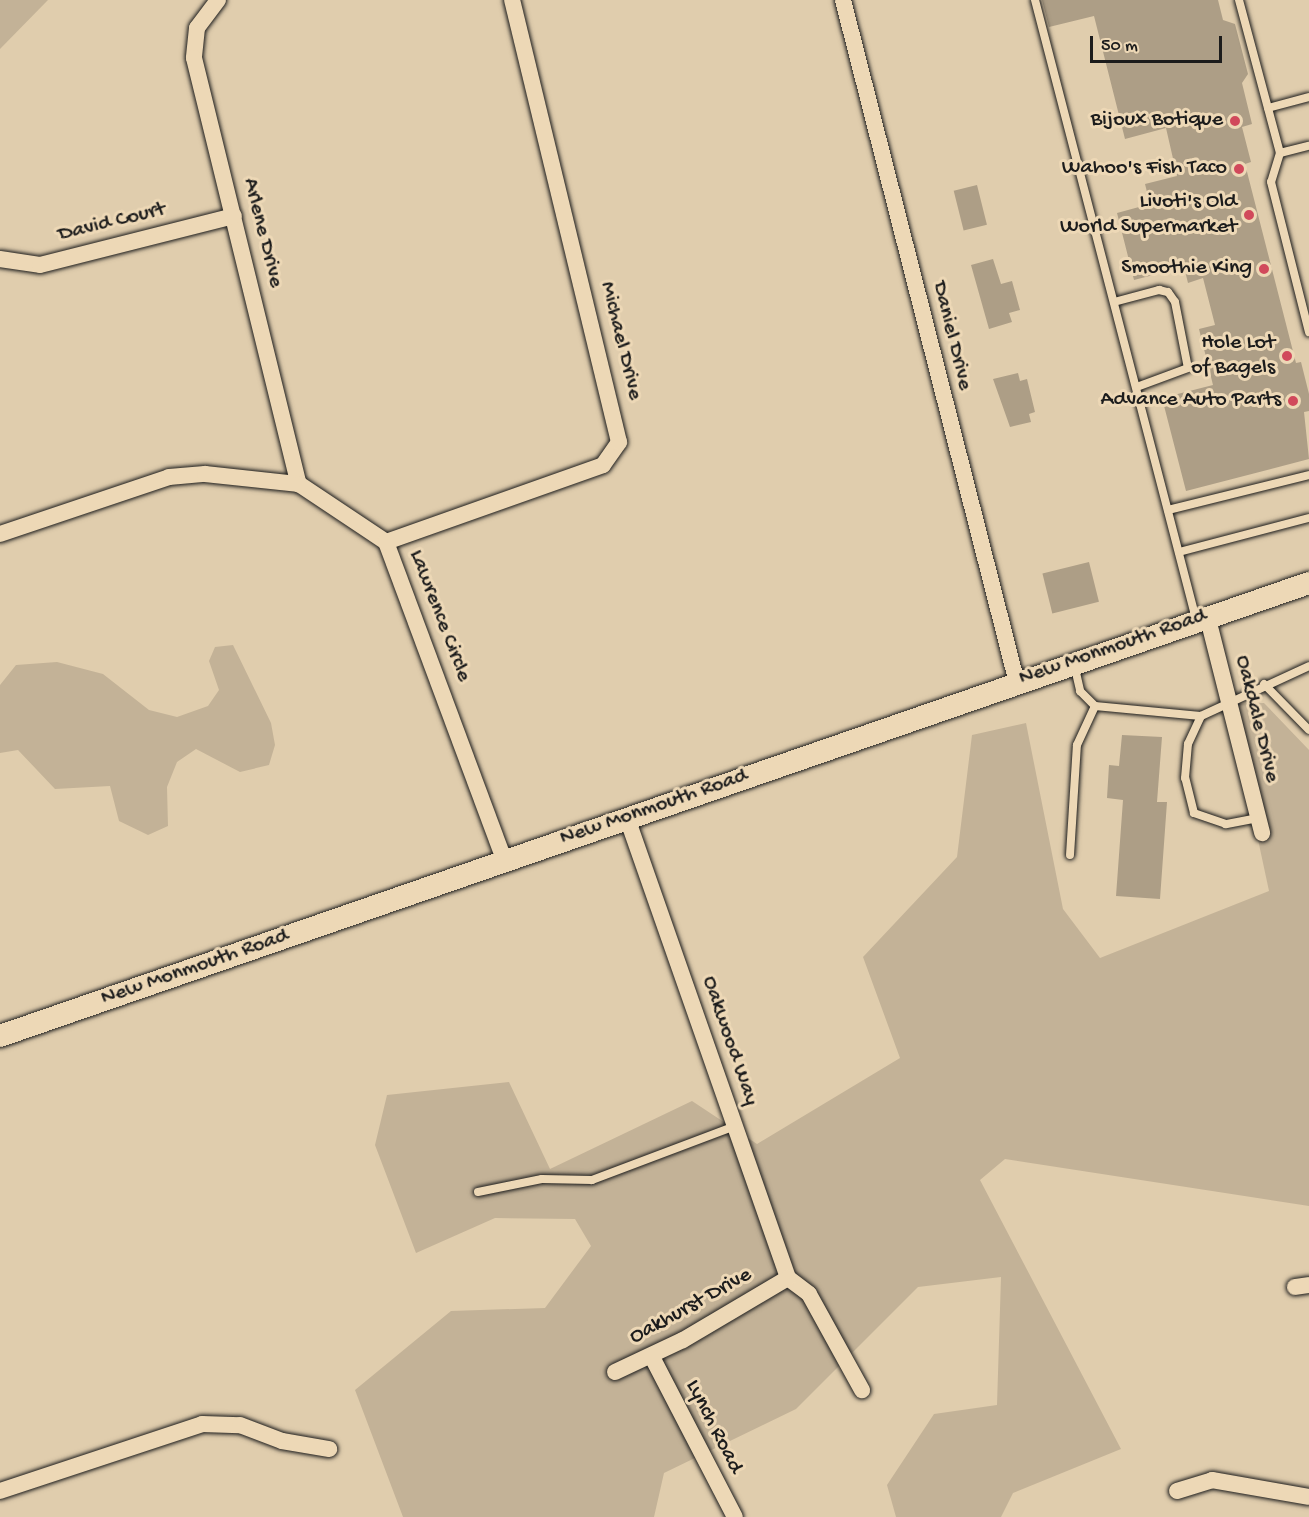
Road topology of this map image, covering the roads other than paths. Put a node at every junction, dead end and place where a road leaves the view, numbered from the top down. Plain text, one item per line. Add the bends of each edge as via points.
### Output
1 (218, 0) edge
2 (512, 0) edge
3 (843, 0) edge
4 (1035, 0) edge
5 (1239, 0) edge
6 (1309, 97) edge
7 (1268, 108) junction
8 (1309, 147) edge
9 (1280, 153) junction
10 (234, 216) junction
11 (0, 259) edge
12 (1114, 302) junction
13 (1309, 332) edge
14 (1137, 387) junction
15 (1309, 475) edge
16 (300, 484) junction
17 (1168, 510) junction
18 (1309, 518) edge
19 (0, 534) edge
20 (386, 542) junction
21 (1179, 552) junction
22 (1309, 583) edge
23 (1201, 617) junction
24 (1074, 664) junction
25 (1309, 666) edge
26 (1017, 683) junction
27 (1264, 684) junction
28 (1228, 699) junction
29 (1095, 706) junction
30 (1201, 716) junction
31 (1309, 730) edge
32 (627, 818) junction
33 (1260, 826) joint
34 (1070, 855) dead end
35 (504, 860) junction
36 (1, 1031) edge
37 (735, 1126) junction
38 (478, 1192) dead end
39 (788, 1278) junction
40 (652, 1357) junction
41 (615, 1372) dead end
42 (862, 1390) dead end
43 (330, 1449) dead end
44 (0, 1491) edge
45 (1177, 1491) dead end
46 (1309, 1497) edge
47 (735, 1517) edge

1 - 10 street, Arlene Drive via 197,28 194,51
2 - 20 street, Michael Drive via 619,442 603,465
3 - 26 street, Daniel Drive
4 - 12 lane
5 - 7 lane
6 - 7 lane
7 - 9 lane
8 - 9 lane
9 - 13 lane via 1271,182
10 - 11 street, David Court via 40,265
10 - 16 street, Arlene Drive
12 - 14 lane
12 - 14 lane via 1159,290 1174,302 1188,368
14 - 17 lane
15 - 17 lane
16 - 19 street, Lawrence Circle via 205,474 169,477
16 - 20 street, Lawrence Circle
17 - 21 lane
18 - 21 lane
20 - 35 street, Lawrence Circle
21 - 23 lane
22 - 23 main road, New Monmouth Road
23 - 24 main road, New Monmouth Road
23 - 28 street, Oakdale Drive
24 - 26 main road, New Monmouth Road
24 - 29 lane via 1080,691
25 - 27 lane
26 - 32 main road, New Monmouth Road
27 - 28 lane
27 - 31 lane
28 - 30 lane
28 - 33 street, Oakdale Drive
29 - 30 lane
29 - 34 lane via 1077,745
30 - 33 lane via 1188,744 1185,778 1194,813 1227,824
32 - 35 main road, New Monmouth Road
32 - 37 street, Oakwood Way
35 - 36 main road, New Monmouth Road
37 - 38 lane via 592,1180 542,1179
37 - 39 street, Oakwood Way
39 - 40 street, Oakhurst Drive
39 - 42 street via 809,1294
40 - 41 street, Oakhurst Drive
40 - 47 street, Lynch Road
43 - 44 street via 282,1441 240,1425 202,1424
45 - 46 street via 1212,1480

